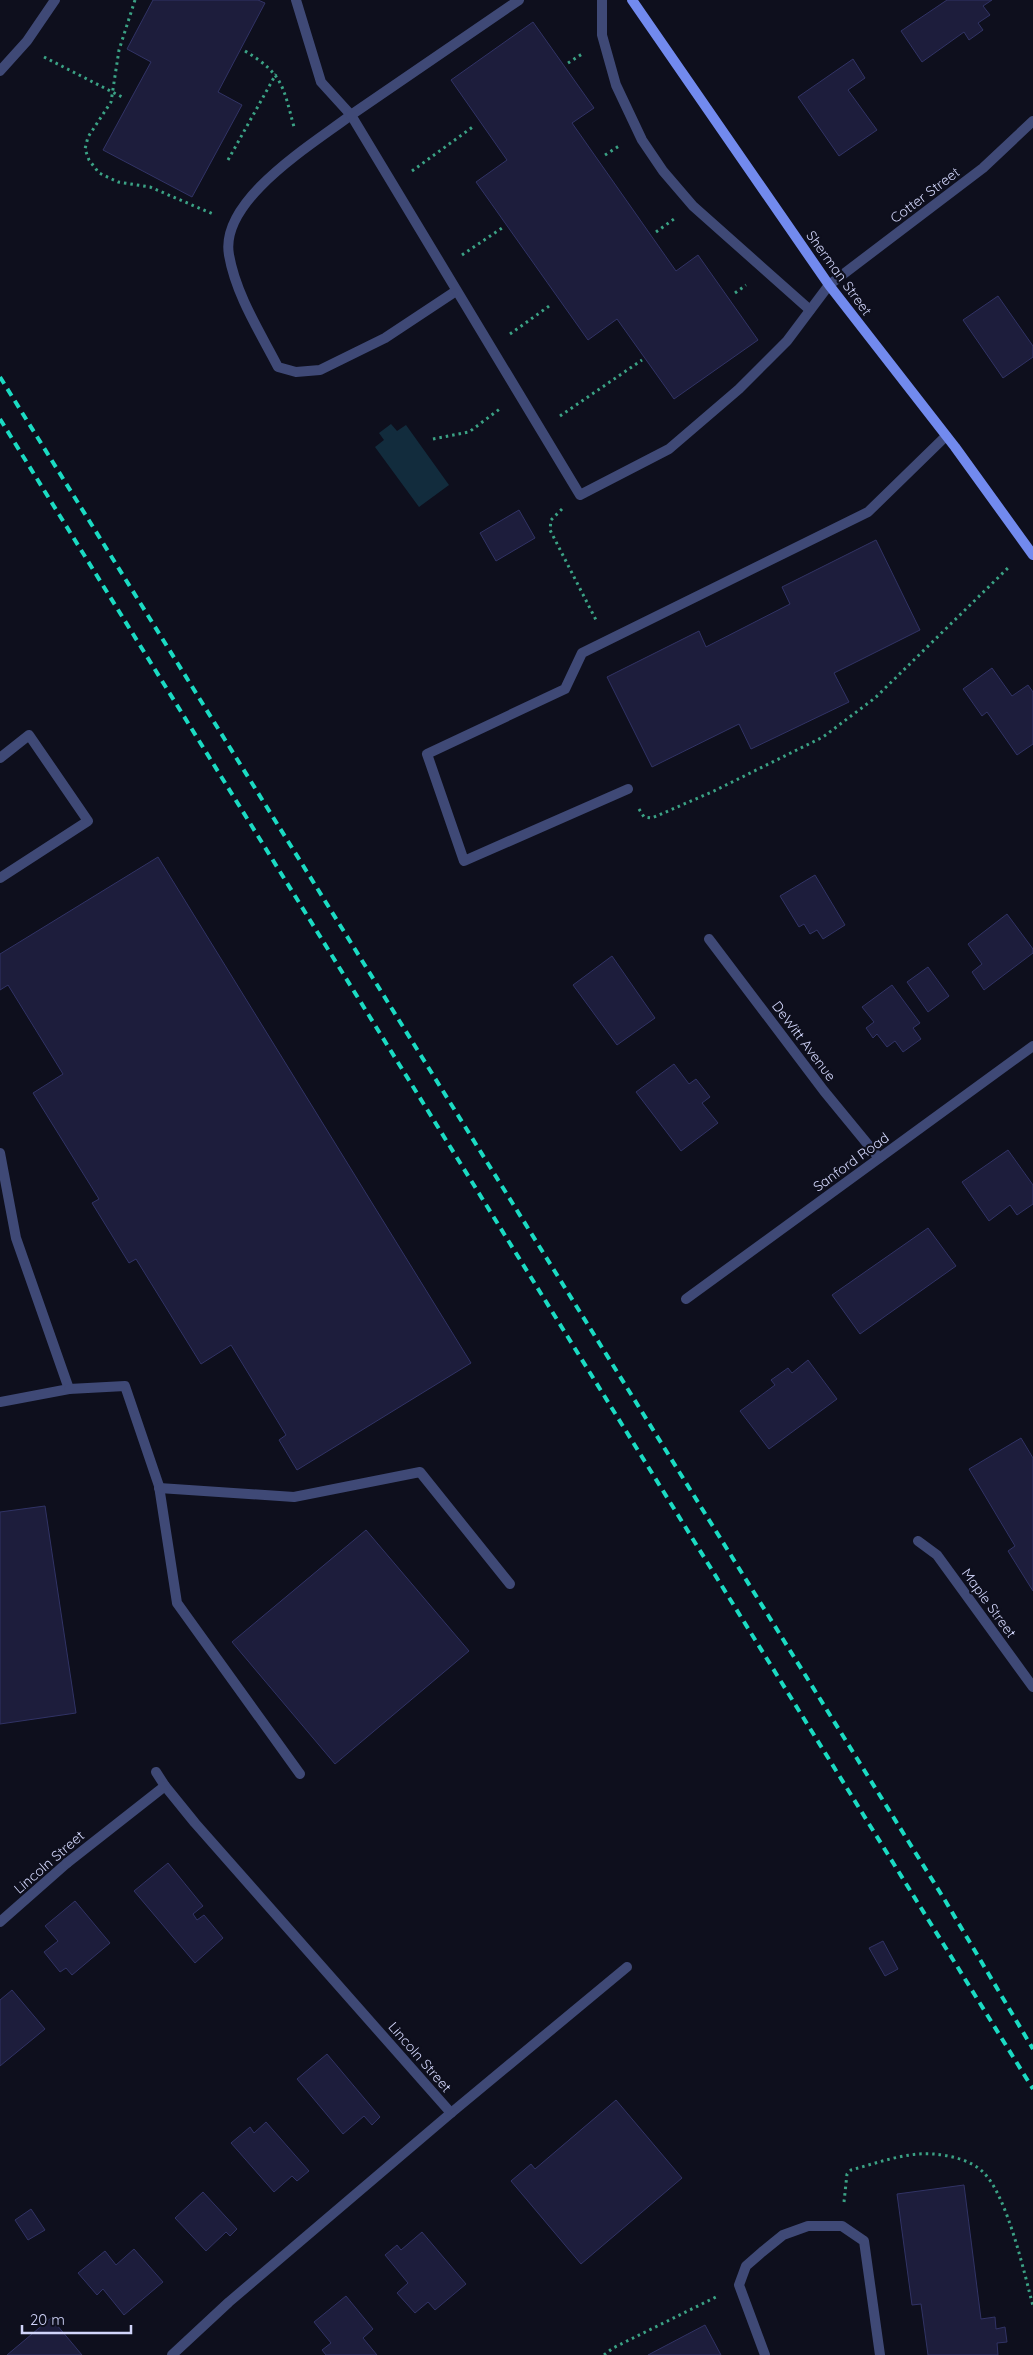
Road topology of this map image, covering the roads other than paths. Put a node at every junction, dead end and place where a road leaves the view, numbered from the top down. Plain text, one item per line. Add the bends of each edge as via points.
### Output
1 (55, 0) edge
2 (296, 0) edge
3 (519, 0) edge
4 (602, 0) edge
5 (632, 0) edge
6 (0, 71) edge
7 (352, 115) junction
8 (1033, 121) edge
9 (830, 285) junction
10 (456, 291) junction
11 (810, 310) junction
12 (946, 436) junction
13 (1033, 555) edge
14 (0, 758) edge
15 (628, 789) road end
16 (0, 878) edge
17 (709, 939) dead end
18 (1033, 1046) edge
19 (0, 1153) edge
20 (879, 1158) junction
21 (686, 1299) dead end
22 (68, 1389) junction
23 (0, 1402) edge
24 (160, 1488) junction
25 (918, 1541) dead end
26 (510, 1584) dead end
27 (1033, 1687) edge
28 (156, 1772) dead end
29 (300, 1774) dead end
30 (165, 1786) junction
31 (0, 1922) edge
32 (627, 1967) dead end
33 (451, 2113) junction
34 (172, 2355) edge
35 (765, 2355) edge
36 (880, 2355) edge

1 - 6 street via 27,41
2 - 7 street via 321,82
3 - 7 street
4 - 11 street via 602,35 616,85 642,140 693,206
5 - 9 main road, Sherman Street
7 - 10 street
7 - 10 street via 266,180 246,201 234,223 228,254 236,282 278,367 296,372 320,370 385,338
8 - 9 street, Cotter Street via 984,168
9 - 11 street, Cotter Street
9 - 12 main road, Sherman Street
10 - 11 street, Cotter Street via 580,495 669,449 739,389 787,340
12 - 13 main road, Sherman Street
12 - 15 street via 868,512 582,653 565,689 427,754 464,860
14 - 16 street via 29,734 88,821
17 - 20 street, DeWitt Avenue
18 - 20 street, Sanford Road
19 - 22 street via 16,1238
20 - 21 street, Sanford Road
22 - 23 street
22 - 24 street via 125,1386
24 - 26 street via 294,1497 420,1472
24 - 29 street via 177,1603
25 - 27 street, Maple Street via 937,1555
28 - 30 street, Lincoln Street
30 - 31 street, Lincoln Street via 67,1863
30 - 33 street, Lincoln Street
32 - 33 street
33 - 34 street, Lincoln Street via 229,2302
35 - 36 street via 739,2285 746,2266 783,2235 808,2226 842,2226 864,2241

